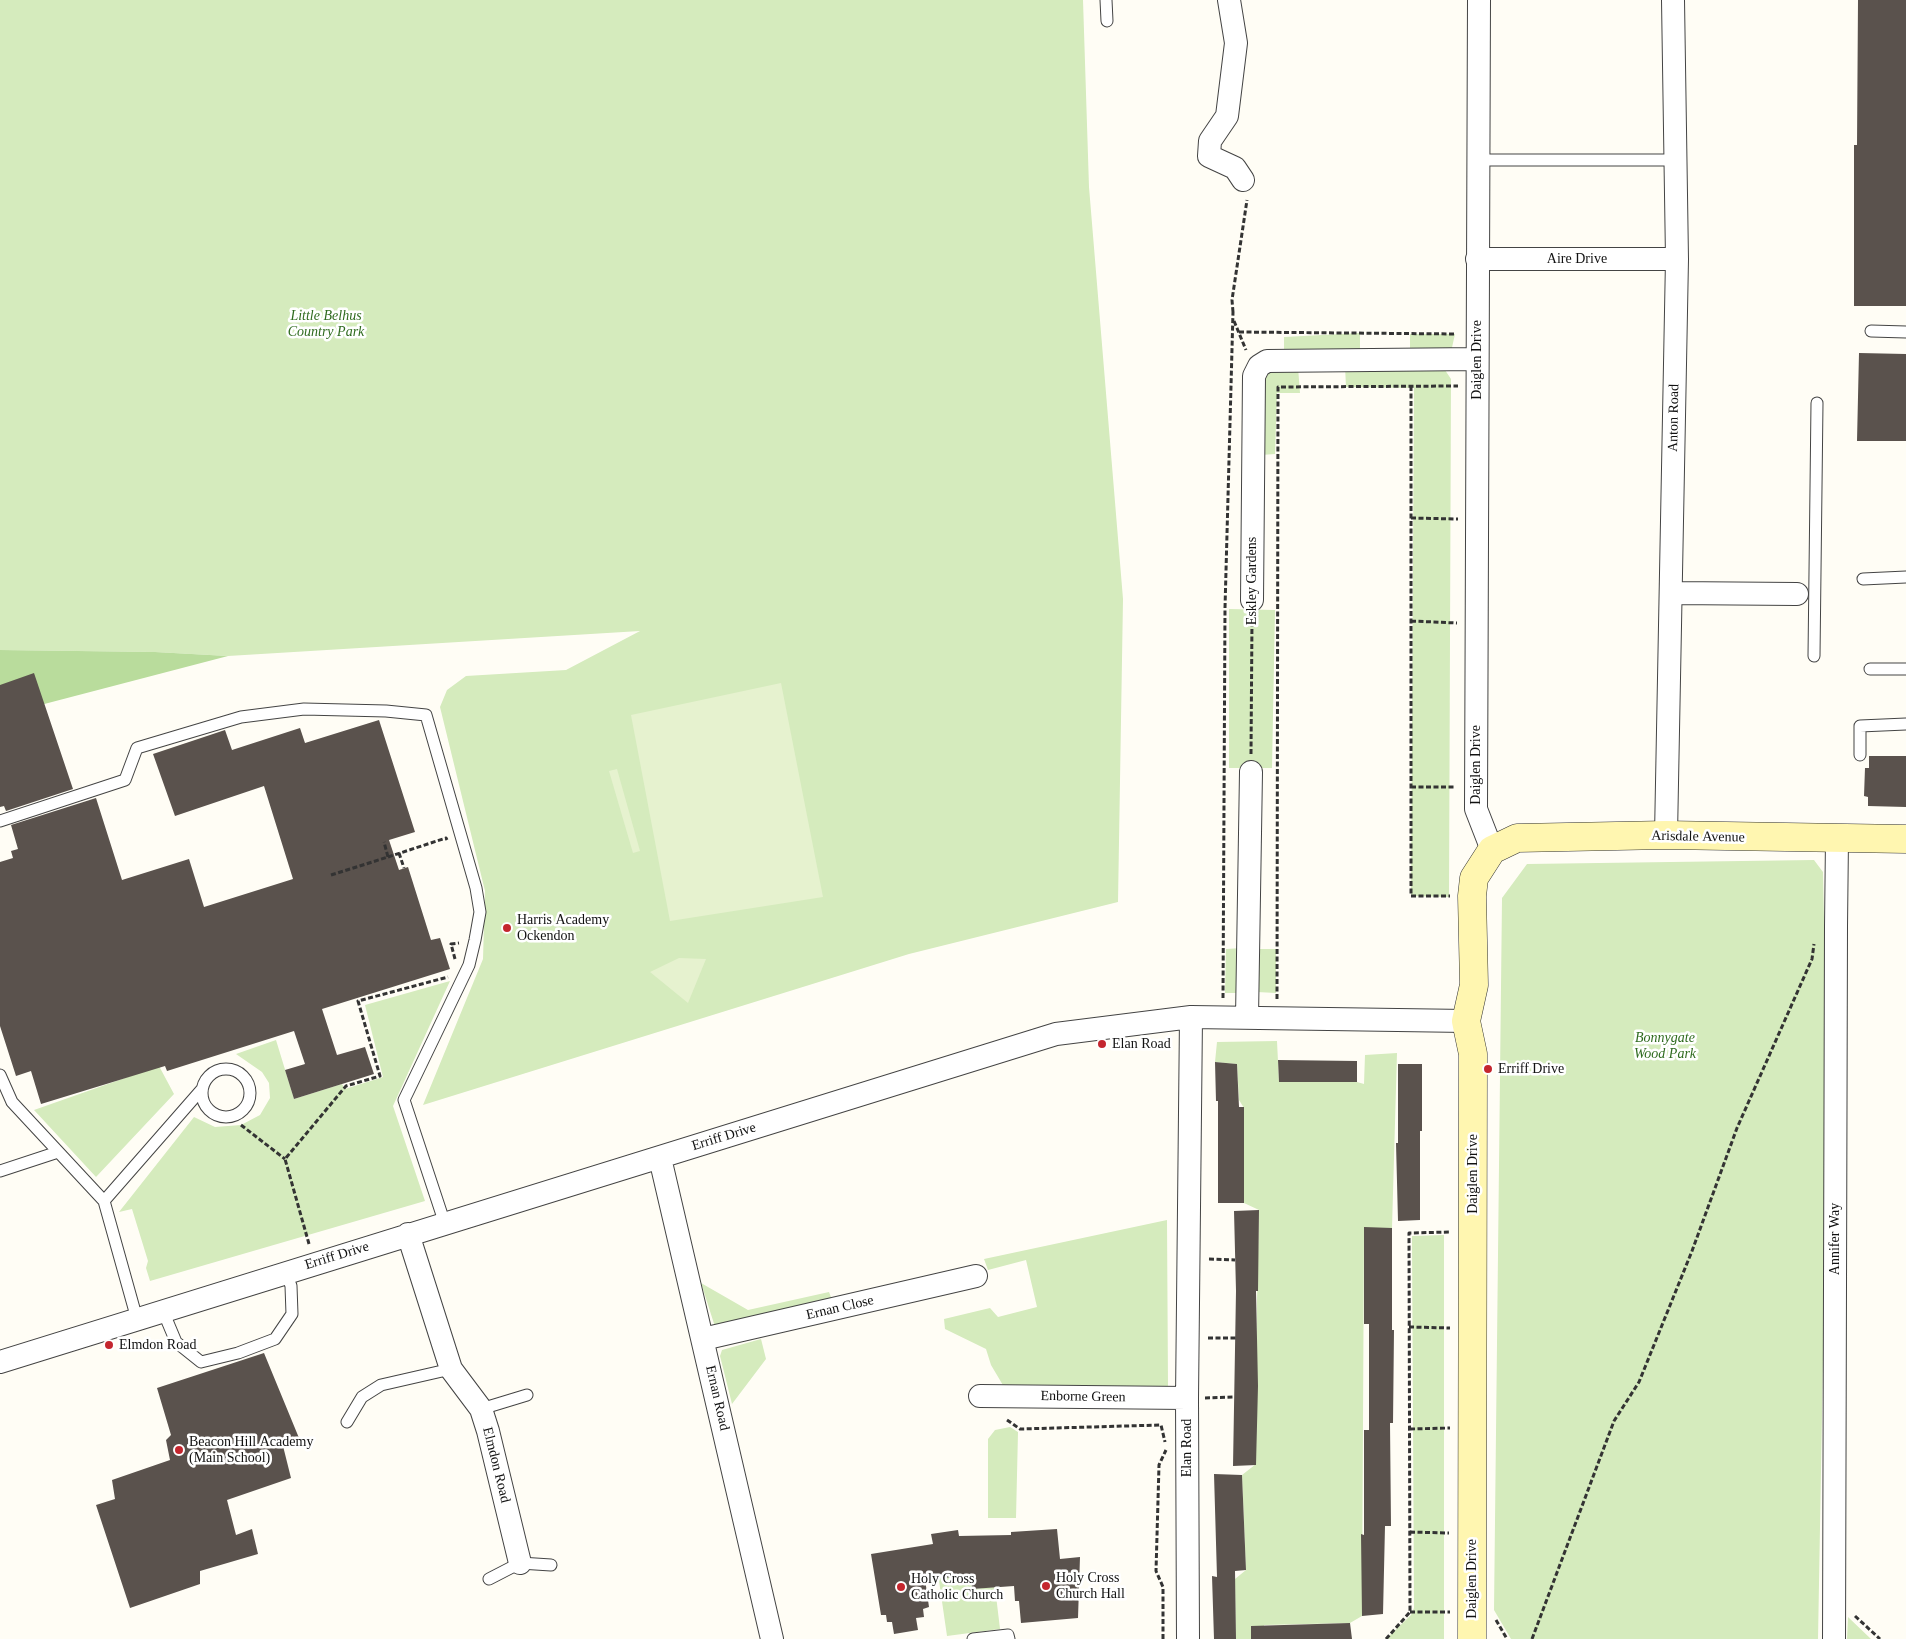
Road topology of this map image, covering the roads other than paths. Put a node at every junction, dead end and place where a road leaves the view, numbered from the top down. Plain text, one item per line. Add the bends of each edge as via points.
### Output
1 (1106, 0) edge
2 (1229, 0) edge
3 (1479, 0) edge
4 (1673, 0) edge
5 (1107, 21) dead end
6 (1478, 160) junction
7 (1676, 160) junction
8 (1243, 180) road end
9 (1477, 259) junction
10 (1677, 259) junction
11 (1871, 331) dead end
12 (1906, 332) edge
13 (1477, 359) junction
14 (1817, 403) dead end
15 (1906, 577) edge
16 (1863, 579) dead end
17 (1671, 592) junction
18 (1806, 594) junction
19 (1252, 600) road end
20 (1814, 656) dead end
21 (1870, 668) dead end
22 (1906, 669) edge
23 (1906, 724) edge
24 (1860, 755) dead end
25 (1251, 772) road end
26 (0, 821) edge
27 (1666, 836) junction
28 (1838, 839) junction
29 (1906, 839) edge
30 (1492, 850) junction
31 (1191, 1017) junction
32 (1247, 1017) junction
33 (1466, 1021) junction
34 (0, 1075) edge
35 (202, 1089) junction
36 (58, 1152) junction
37 (660, 1158) junction
38 (0, 1172) edge
39 (104, 1202) junction
40 (445, 1224) junction
41 (408, 1234) junction
42 (286, 1272) junction
43 (976, 1276) dead end
44 (163, 1310) junction
45 (136, 1319) junction
46 (703, 1339) junction
47 (0, 1362) edge
48 (451, 1369) junction
49 (527, 1395) dead end
50 (980, 1396) dead end
51 (1187, 1398) junction
52 (481, 1409) junction
53 (347, 1422) dead end
54 (520, 1563) junction
55 (550, 1565) dead end
56 (489, 1579) dead end
57 (772, 1639) edge
58 (973, 1639) edge
59 (1008, 1639) edge
60 (1188, 1639) edge
61 (1472, 1639) edge
62 (1834, 1639) edge

1 - 5 lane
2 - 8 street via 1236,43 1227,116 1210,141 1209,156 1235,168
3 - 6 street, Daiglen Drive
4 - 7 street, Anton Road
6 - 7 lane
6 - 9 street, Daiglen Drive
7 - 10 street, Anton Road
9 - 10 street, Aire Drive
9 - 13 street, Daiglen Drive
10 - 17 street, Anton Road
11 - 12 lane
13 - 19 street, Eskley Gardens via 1267,362 1259,366 1254,376
13 - 30 street, Daiglen Drive via 1476,809
14 - 18 lane
15 - 16 lane
17 - 18 street
17 - 27 street, Anton Road
18 - 20 lane
21 - 22 lane
23 - 24 lane via 1860,726
25 - 32 street
26 - 40 lane via 125,780 137,748 241,716 304,709 426,715 480,912 469,965 404,1100
27 - 28 street, Arisdale Avenue
27 - 30 street, Arisdale Avenue via 1517,838
28 - 29 street, Arisdale Avenue
28 - 62 street, Annifer Way
30 - 33 street, Daiglen Drive via 1474,878 1474,985
31 - 32 street, Erriff Drive
31 - 37 street, Erriff Drive via 1056,1034
31 - 51 street, Elan Road
32 - 33 street, Erriff Drive
33 - 61 street, Daiglen Drive via 1473,1054
34 - 36 lane via 12,1102
35 - 35 lane via 210,1075 226,1069 246,1080 250,1096 243,1110 222,1117 208,1110
35 - 39 lane
36 - 38 lane
36 - 39 lane
37 - 40 street, Erriff Drive
37 - 46 street, Ernan Road
39 - 45 lane
40 - 41 street, Erriff Drive
41 - 42 street, Erriff Drive
41 - 48 street, Elmdon Road
42 - 44 street, Erriff Drive
42 - 44 lane via 291,1286 292,1314 275,1339 238,1353 201,1362 176,1342
43 - 46 street, Ernan Close
44 - 45 street, Erriff Drive
45 - 47 street, Erriff Drive
46 - 57 street, Ernan Road
48 - 52 street, Elmdon Road
48 - 53 lane via 380,1385 362,1397
49 - 52 lane
50 - 51 street, Enborne Green
51 - 60 street, Elan Road
52 - 54 street, Elmdon Road
54 - 55 lane
54 - 56 lane
58 - 59 lane via 1008,1635

